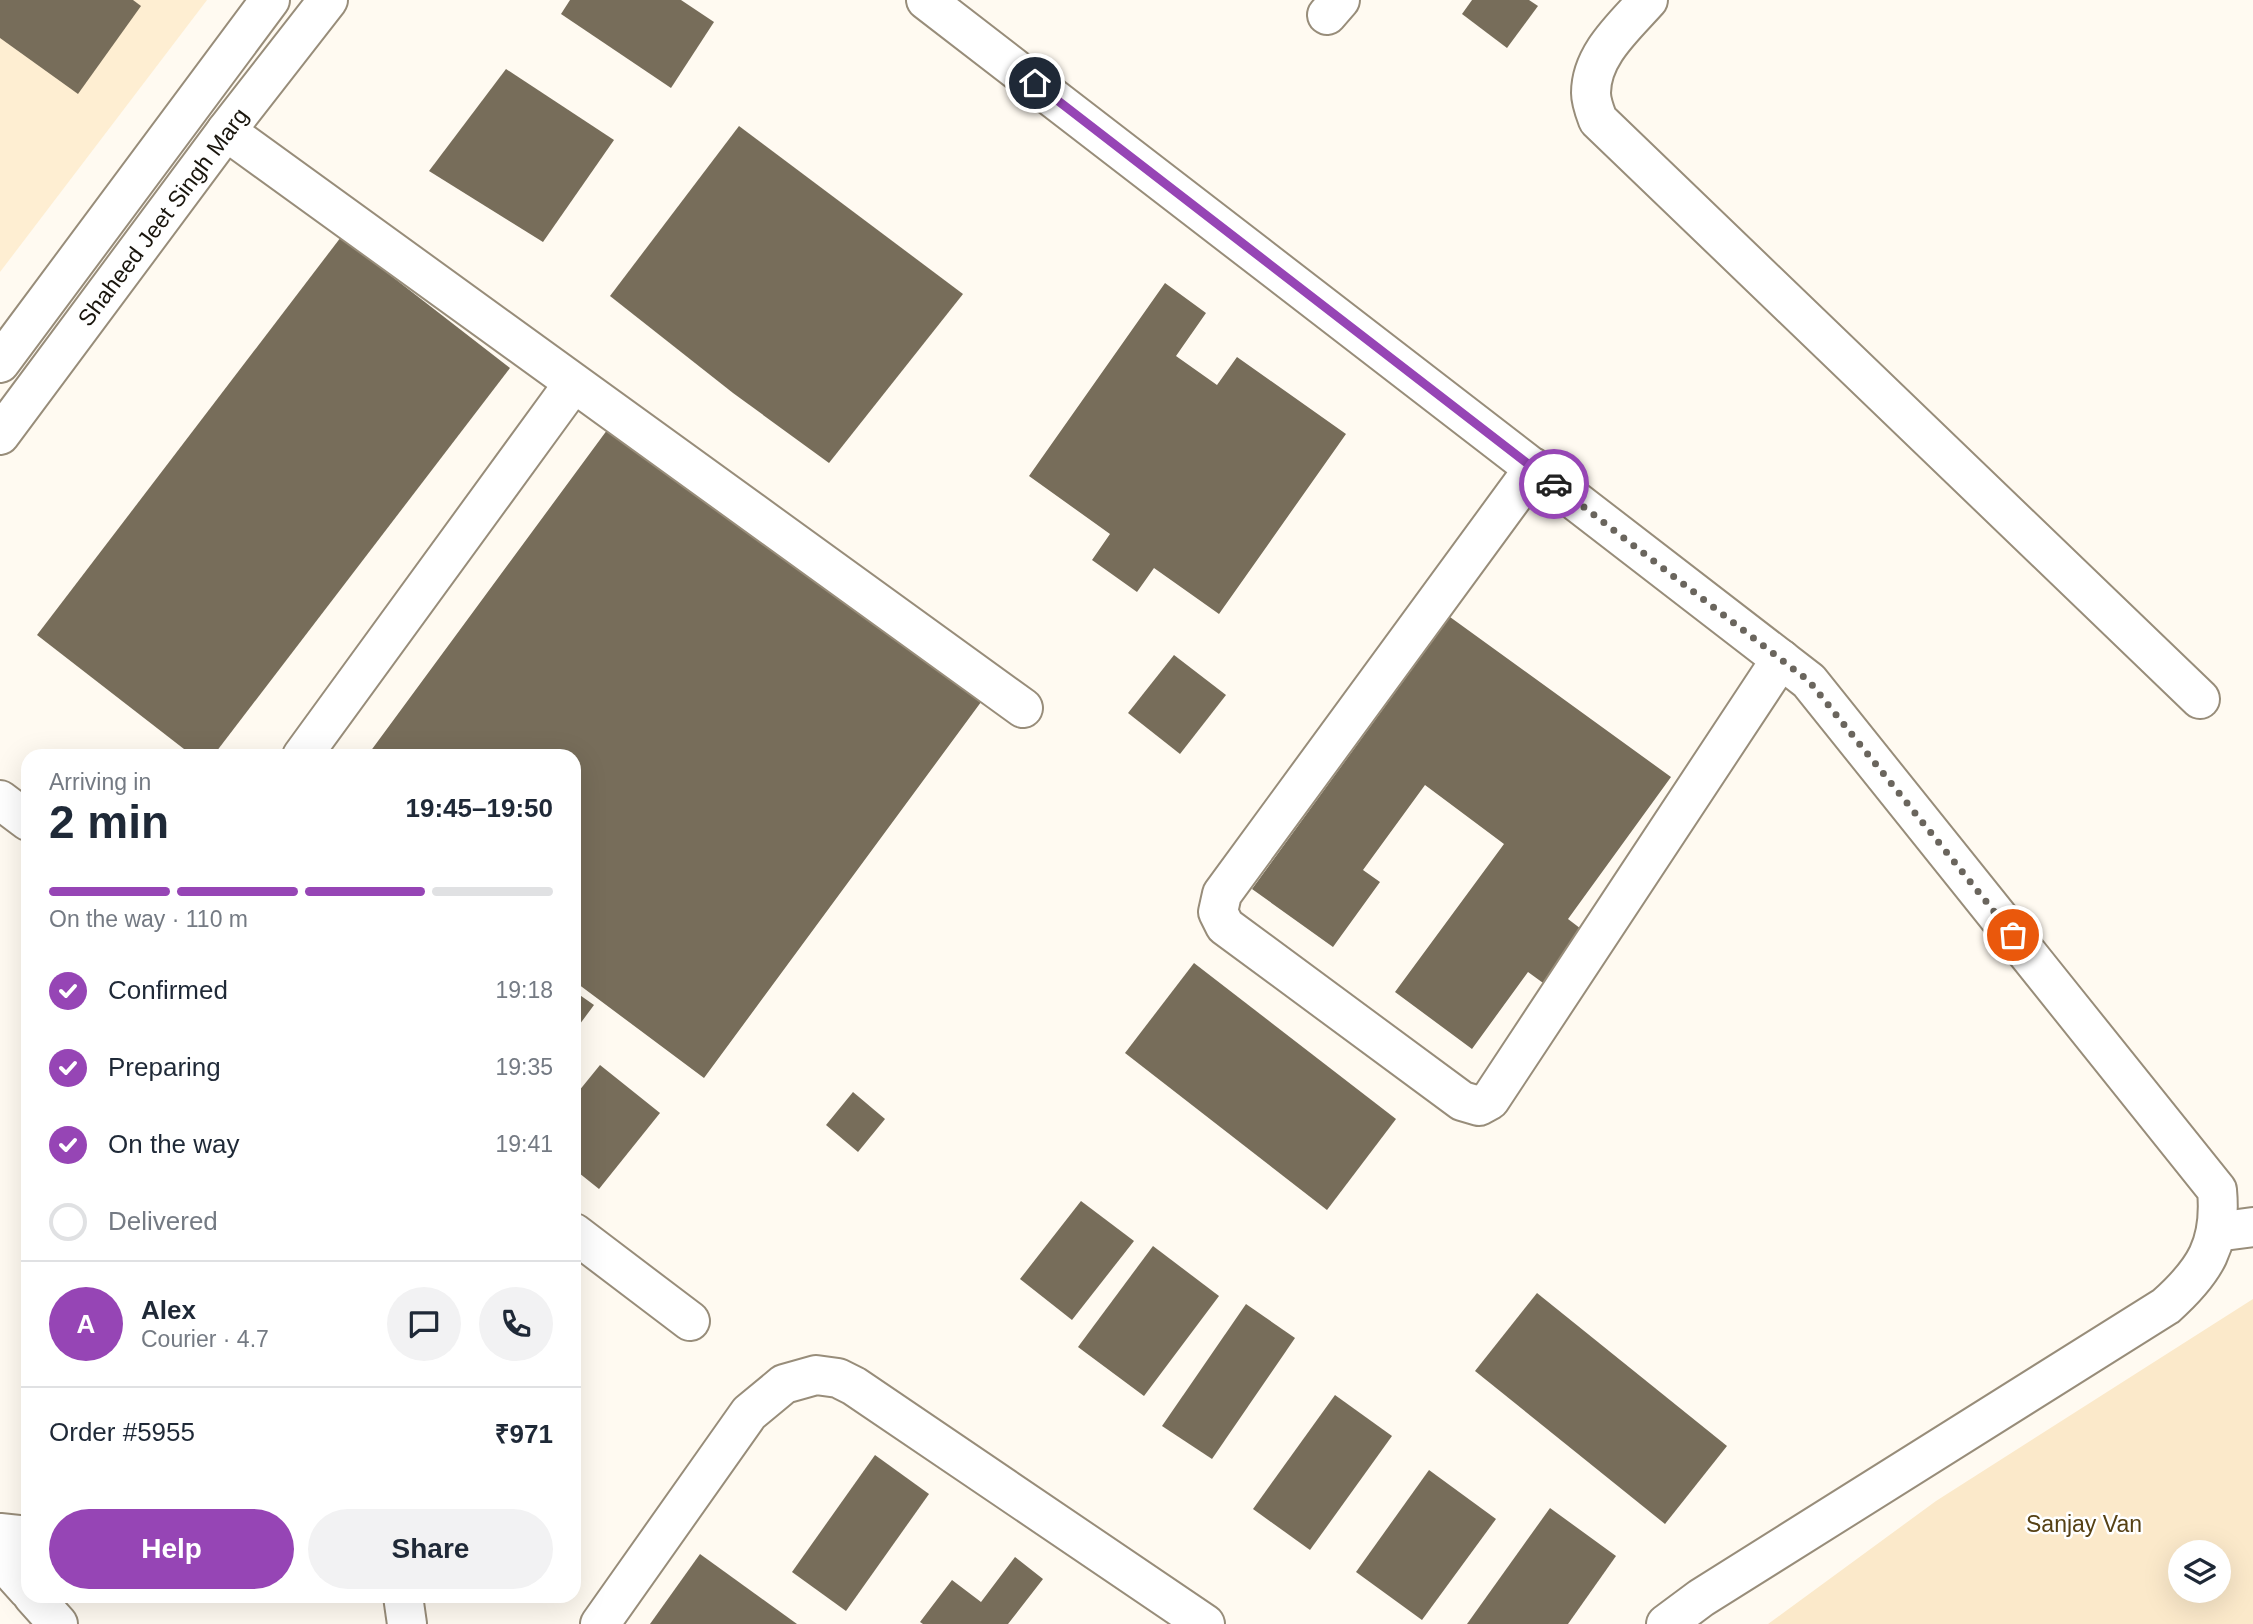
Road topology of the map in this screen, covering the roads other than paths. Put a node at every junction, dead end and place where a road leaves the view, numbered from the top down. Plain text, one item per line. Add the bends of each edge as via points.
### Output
1 (270, 0) edge
2 (328, 0) edge
3 (926, 0) edge
4 (1648, 0) edge
5 (226, 131) junction
6 (0, 363) edge
7 (573, 384) junction
8 (0, 435) edge
9 (1534, 468) junction
10 (1781, 659) junction
11 (2200, 699) dead end
12 (1023, 708) dead end
13 (307, 749) edge
14 (0, 800) edge
15 (21, 816) edge
16 (2235, 1230) edge
17 (581, 1238) edge
18 (690, 1321) dead end
19 (0, 1534) edge
20 (21, 1536) edge
21 (0, 1559) edge
22 (21, 1582) edge
23 (39, 1603) edge
24 (403, 1603) edge
25 (58, 1624) edge
26 (407, 1624) edge
27 (600, 1624) edge
28 (1205, 1624) edge
29 (1666, 1624) edge

1 - 6 street, Shaheed Jeet Singh Marg
2 - 5 street, Shaheed Jeet Singh Marg
3 - 9 street
4 - 11 street via 1606,47 1593,71 1590,96 1598,120
5 - 7 street
5 - 8 street, Shaheed Jeet Singh Marg
7 - 12 street
7 - 13 street
9 - 10 street
9 - 10 street via 1222,894 1218,912 1225,926 1462,1101 1479,1105 1490,1100
10 - 16 street via 1809,681 2217,1190 2219,1212
14 - 15 street
16 - 29 street via 2166,1306
17 - 18 street
19 - 20 street
21 - 22 street
23 - 25 street
24 - 26 street
27 - 28 street via 749,1413 784,1384 816,1376 838,1378 854,1386

